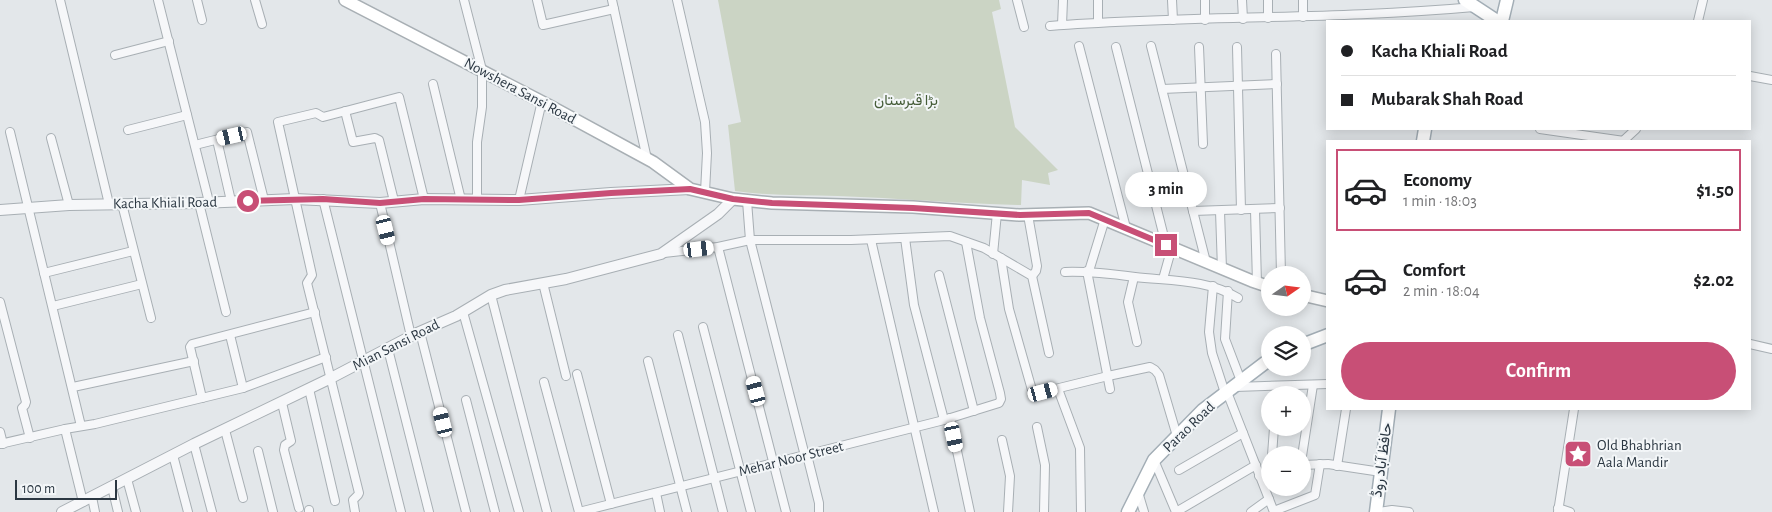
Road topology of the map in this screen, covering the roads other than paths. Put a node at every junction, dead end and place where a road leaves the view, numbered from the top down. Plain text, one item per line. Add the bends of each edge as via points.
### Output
1 (60, 0) edge
2 (158, 0) edge
3 (197, 0) edge
4 (256, 0) edge
5 (345, 0) edge
6 (464, 0) edge
7 (537, 0) edge
8 (612, 0) edge
9 (677, 0) edge
10 (1017, 0) edge
11 (1062, 0) edge
12 (1098, 0) edge
13 (1172, 0) edge
14 (1205, 0) edge
15 (1242, 0) edge
16 (1268, 0) edge
17 (1303, 0) edge
18 (1507, 0) edge
19 (1703, 0) edge
20 (1470, 3) edge
21 (614, 9) junction
22 (1415, 12) junction
23 (1303, 17) junction
24 (1365, 17) edge
25 (1268, 18) junction
26 (1243, 19) junction
27 (202, 20) dead end
28 (1172, 20) junction
29 (1205, 20) junction
30 (1415, 20) edge
31 (1496, 20) edge
32 (1502, 20) edge
33 (1698, 20) edge
34 (1098, 22) junction
35 (262, 24) dead end
36 (1062, 25) junction
37 (1050, 26) dead end
38 (1024, 27) dead end
39 (169, 41) junction
40 (1079, 46) dead end
41 (1151, 46) dead end
42 (1199, 47) dead end
43 (1238, 47) dead end
44 (1116, 48) dead end
45 (1276, 54) dead end
46 (115, 55) dead end
47 (482, 70) junction
48 (1751, 76) edge
49 (1772, 80) edge
50 (433, 84) dead end
51 (1277, 84) junction
52 (1238, 86) junction
53 (1200, 87) junction
54 (1162, 89) junction
55 (542, 101) junction
56 (345, 111) junction
57 (187, 115) junction
58 (128, 130) dead end
59 (1547, 130) edge
60 (1635, 130) edge
61 (10, 132) dead end
62 (51, 138) dead end
63 (217, 140) junction
64 (1617, 140) edge
65 (1625, 140) edge
66 (1203, 144) dead end
67 (195, 145) junction
68 (647, 159) junction
69 (690, 189) junction
70 (705, 192) junction
71 (295, 199) junction
72 (323, 199) junction
73 (424, 199) junction
74 (733, 199) junction
75 (264, 200) junction
76 (460, 200) junction
77 (477, 200) junction
78 (519, 200) junction
79 (231, 201) junction
80 (394, 201) junction
81 (747, 201) junction
82 (204, 203) junction
83 (380, 203) junction
84 (109, 204) junction
85 (122, 204) junction
86 (69, 205) junction
87 (1280, 208) junction
88 (29, 209) junction
89 (0, 210) edge
90 (1242, 210) junction
91 (1255, 210) junction
92 (1193, 211) junction
93 (1220, 211) junction
94 (997, 213) junction
95 (1028, 214) junction
96 (1105, 219) junction
97 (1126, 228) junction
98 (905, 238) junction
99 (750, 240) junction
100 (871, 240) junction
101 (966, 242) junction
102 (1168, 246) junction
103 (718, 247) junction
104 (133, 250) junction
105 (661, 254) junction
106 (997, 256) junction
107 (1206, 262) junction
108 (1281, 266) edge
109 (1222, 269) junction
110 (1088, 271) junction
111 (1066, 272) dead end
112 (44, 273) junction
113 (940, 275) dead end
114 (1032, 276) junction
115 (1134, 277) junction
116 (1162, 279) junction
117 (544, 283) junction
118 (1257, 283) junction
119 (142, 284) junction
120 (1261, 284) edge
121 (1213, 286) junction
122 (1228, 292) junction
123 (491, 294) junction
124 (1311, 297) edge
125 (1238, 298) dead end
126 (1326, 301) edge
127 (0, 302) edge
128 (53, 306) junction
129 (226, 312) dead end
130 (315, 312) junction
131 (463, 312) junction
132 (150, 318) dead end
133 (703, 328) dead end
134 (230, 334) junction
135 (416, 334) junction
136 (678, 335) dead end
137 (1326, 336) edge
138 (1137, 342) dead end
139 (1311, 342) edge
140 (1751, 344) edge
141 (388, 349) junction
142 (1772, 349) edge
143 (1049, 354) dead end
144 (326, 357) junction
145 (194, 361) junction
146 (648, 361) dead end
147 (363, 362) junction
148 (1261, 366) edge
149 (577, 374) dead end
150 (566, 376) dead end
151 (1108, 376) junction
152 (331, 378) junction
153 (544, 382) dead end
154 (1326, 384) edge
155 (1313, 385) junction
156 (1276, 386) edge
157 (73, 387) junction
158 (1261, 387) edge
159 (243, 388) junction
160 (1058, 388) junction
161 (1231, 388) junction
162 (309, 389) junction
163 (1110, 389) dead end
164 (1032, 390) dead end
165 (1043, 392) dead end
166 (202, 398) junction
167 (466, 400) dead end
168 (282, 403) junction
169 (974, 410) junction
170 (1346, 410) edge
171 (1389, 410) edge
172 (1574, 410) edge
173 (947, 419) junction
174 (82, 426) junction
175 (1037, 427) dead end
176 (915, 428) junction
177 (65, 429) junction
178 (225, 430) junction
179 (0, 432) edge
180 (1243, 433) junction
181 (1177, 436) junction
182 (30, 438) junction
183 (1002, 440) dead end
184 (2, 444) edge
185 (194, 444) junction
186 (1304, 446) edge
187 (258, 451) dead end
188 (173, 455) junction
189 (807, 455) junction
190 (1154, 460) junction
191 (775, 463) junction
192 (1311, 464) edge
193 (1320, 464) junction
194 (1256, 465) junction
195 (1337, 466) junction
196 (1179, 470) dead end
197 (740, 472) junction
198 (1381, 472) junction
199 (1259, 476) joint
200 (127, 479) junction
201 (714, 479) junction
202 (112, 487) junction
203 (681, 487) junction
204 (1138, 492) junction
205 (656, 493) junction
206 (243, 498) dead end
207 (1269, 499) junction
208 (87, 500) junction
209 (335, 501) dead end
210 (611, 504) junction
211 (299, 508) dead end
212 (599, 510) edge
213 (1558, 510) edge
214 (1392, 511) edge
215 (62, 512) edge
216 (95, 512) edge
217 (118, 512) edge
218 (136, 512) edge
219 (188, 512) edge
220 (212, 512) edge
221 (274, 512) edge
222 (355, 512) edge
223 (401, 512) edge
224 (429, 512) edge
225 (466, 512) edge
226 (495, 512) edge
227 (519, 512) edge
228 (546, 512) edge
229 (579, 512) edge
230 (660, 512) edge
231 (687, 512) edge
232 (723, 512) edge
233 (751, 512) edge
234 (786, 512) edge
235 (819, 512) edge
236 (934, 512) edge
237 (970, 512) edge
238 (1008, 512) edge
239 (1044, 512) edge
240 (1081, 512) edge
241 (1128, 512) edge
242 (1144, 512) edge
243 (1176, 512) edge
244 (1251, 512) edge
245 (1274, 512) edge
246 (1376, 512) edge
247 (1379, 512) edge
248 (1409, 512) edge
249 (1570, 512) edge

1 - 84 street
2 - 39 street
3 - 27 street
4 - 35 street
5 - 47 main road, Nowshera Sansi Road
6 - 47 street
7 - 21 street via 543,25
8 - 21 street
9 - 70 street via 705,122
10 - 38 street
11 - 36 street
12 - 34 street
13 - 28 street
14 - 29 street
15 - 26 street
16 - 25 street
17 - 23 street
18 - 32 main road
19 - 33 street
20 - 22 street
20 - 31 main road
21 - 68 street
22 - 24 street
22 - 30 street
23 - 24 street
23 - 25 street
25 - 26 street
26 - 29 street
28 - 29 street
28 - 34 street
34 - 36 street
36 - 37 street
39 - 46 street
39 - 57 street
40 - 97 street
41 - 54 street
42 - 53 street
43 - 52 street
44 - 102 street
45 - 51 street
47 - 55 main road, Nowshera Sansi Road
47 - 77 street
48 - 49 street
50 - 76 street
51 - 52 street
51 - 87 street
52 - 53 street
52 - 90 street
53 - 54 street
53 - 66 street
54 - 92 street
55 - 68 main road, Nowshera Sansi Road
55 - 78 street
56 - 71 street via 323,117 316,113 278,122
56 - 73 street via 399,96
56 - 80 street via 353,142 379,140
57 - 58 street
57 - 67 street
59 - 64 street
60 - 65 street
61 - 88 street
62 - 86 street
63 - 67 street
63 - 75 street via 247,132
63 - 79 street
67 - 82 street
68 - 69 main road, Nowshera Sansi Road
69 - 70 main road
69 - 78 street, Kacha Khiali Road
70 - 74 main road
71 - 72 street, Kacha Khiali Road
71 - 75 street, Kacha Khiali Road
71 - 130 street via 312,275 308,283
72 - 83 street, Kacha Khiali Road
72 - 147 street
73 - 76 street, Kacha Khiali Road
73 - 80 street, Kacha Khiali Road
74 - 81 main road
74 - 105 street, Mian Sansi Road via 718,214
75 - 79 street, Kacha Khiali Road
76 - 77 street, Kacha Khiali Road
77 - 78 street, Kacha Khiali Road
79 - 82 street, Kacha Khiali Road
80 - 83 street, Kacha Khiali Road
81 - 94 main road
81 - 99 street
82 - 85 street, Kacha Khiali Road
82 - 129 street
83 - 135 street
84 - 85 street, Kacha Khiali Road
84 - 86 street, Kacha Khiali Road
85 - 104 street
86 - 88 street, Kacha Khiali Road
87 - 91 street
87 - 108 street
88 - 89 street, Kacha Khiali Road
88 - 112 street
90 - 91 street
90 - 93 street
91 - 118 street
92 - 93 street
92 - 107 street
93 - 109 street
94 - 95 main road
94 - 106 street
95 - 96 main road via 1089,213
95 - 114 street via 1036,266
96 - 97 main road
96 - 110 street
97 - 102 main road
98 - 100 street
98 - 101 street via 950,236
98 - 173 street via 914,306
99 - 100 street
99 - 103 street
99 - 189 street
100 - 176 street
101 - 106 street
101 - 169 street, Mehar Noor Street via 980,318 1001,399
102 - 107 main road
102 - 116 street
103 - 105 street
103 - 191 street
104 - 112 street
104 - 119 street
105 - 117 street, Mian Sansi Road
106 - 114 street
106 - 164 street
107 - 109 main road
109 - 118 main road
110 - 111 street
110 - 115 street
110 - 151 street
112 - 128 street
113 - 169 street
114 - 143 street
115 - 116 street
115 - 138 street via 1128,302
116 - 121 street
117 - 123 street, Mian Sansi Road
117 - 150 street
118 - 120 main road
119 - 128 street
119 - 132 street
121 - 122 street
121 - 161 street via 1208,332 1212,353
122 - 125 street
122 - 161 street via 1225,339
123 - 131 street, Mian Sansi Road
123 - 228 street
124 - 126 main road
127 - 182 street via 26,402 22,408
128 - 157 street
130 - 134 street
130 - 144 street
131 - 135 street, Mian Sansi Road
131 - 227 street
133 - 197 street
134 - 145 street via 190,345
134 - 159 street
135 - 141 street, Mian Sansi Road
135 - 225 street
136 - 201 street
137 - 139 main road
140 - 142 street
141 - 147 street, Mian Sansi Road
141 - 224 street
144 - 152 street
144 - 159 street
145 - 157 street
145 - 166 street
146 - 203 street
147 - 152 street, Mian Sansi Road
147 - 223 street
148 - 161 main road, Parao Road
149 - 210 street
151 - 160 street
151 - 163 street
151 - 181 street via 1150,367 1155,370 1162,382
152 - 162 street, Mian Sansi Road
152 - 222 street via 358,493 352,502
153 - 229 street
154 - 155 street
155 - 156 street
155 - 186 street
157 - 174 street
158 - 161 street
159 - 166 street
160 - 165 street
160 - 240 street via 1080,448
161 - 180 street
161 - 181 main road, Parao Road
162 - 168 street, Mian Sansi Road
162 - 209 street
166 - 174 street
167 - 226 street
168 - 178 street, Mian Sansi Road
168 - 211 street via 291,441 284,450
169 - 173 street, Mehar Noor Street
170 - 195 street
171 - 198 main road, حافظ آباد روڈ
172 - 213 street
173 - 176 street, Mehar Noor Street
173 - 237 street
174 - 177 street
175 - 239 street via 1045,465
176 - 189 street, Mehar Noor Street
176 - 236 street
177 - 182 street
177 - 208 street
178 - 185 street, Mian Sansi Road
178 - 206 street
179 - 184 street
180 - 194 street
180 - 196 street
181 - 190 main road, Parao Road
182 - 184 street
183 - 238 street via 1010,476
185 - 188 street, Mian Sansi Road
185 - 220 street
187 - 221 street
188 - 200 street, Mian Sansi Road
188 - 219 street
189 - 191 street, Mehar Noor Street
189 - 235 street
190 - 204 main road, Parao Road
190 - 243 street
191 - 197 street, Mehar Noor Street
191 - 234 street
192 - 193 street
193 - 195 street
193 - 245 street via 1315,495
194 - 199 street
194 - 243 street
195 - 198 street
197 - 201 street, Mehar Noor Street
197 - 233 street
198 - 246 main road, حافظ آباد روڈ
199 - 207 street
200 - 202 street, Mian Sansi Road
200 - 218 street
201 - 203 street, Mehar Noor Street
201 - 232 street
202 - 208 street, Mian Sansi Road
202 - 217 street
203 - 205 street, Mehar Noor Street
203 - 231 street
204 - 241 main road, Parao Road
204 - 242 street
205 - 210 street, Mehar Noor Street
205 - 230 street
207 - 244 street
207 - 245 street
208 - 215 street, Mian Sansi Road
208 - 216 street
210 - 212 street, Mehar Noor Street
212 - 229 street, Mehar Noor Street
213 - 249 street
214 - 247 street
214 - 248 street

